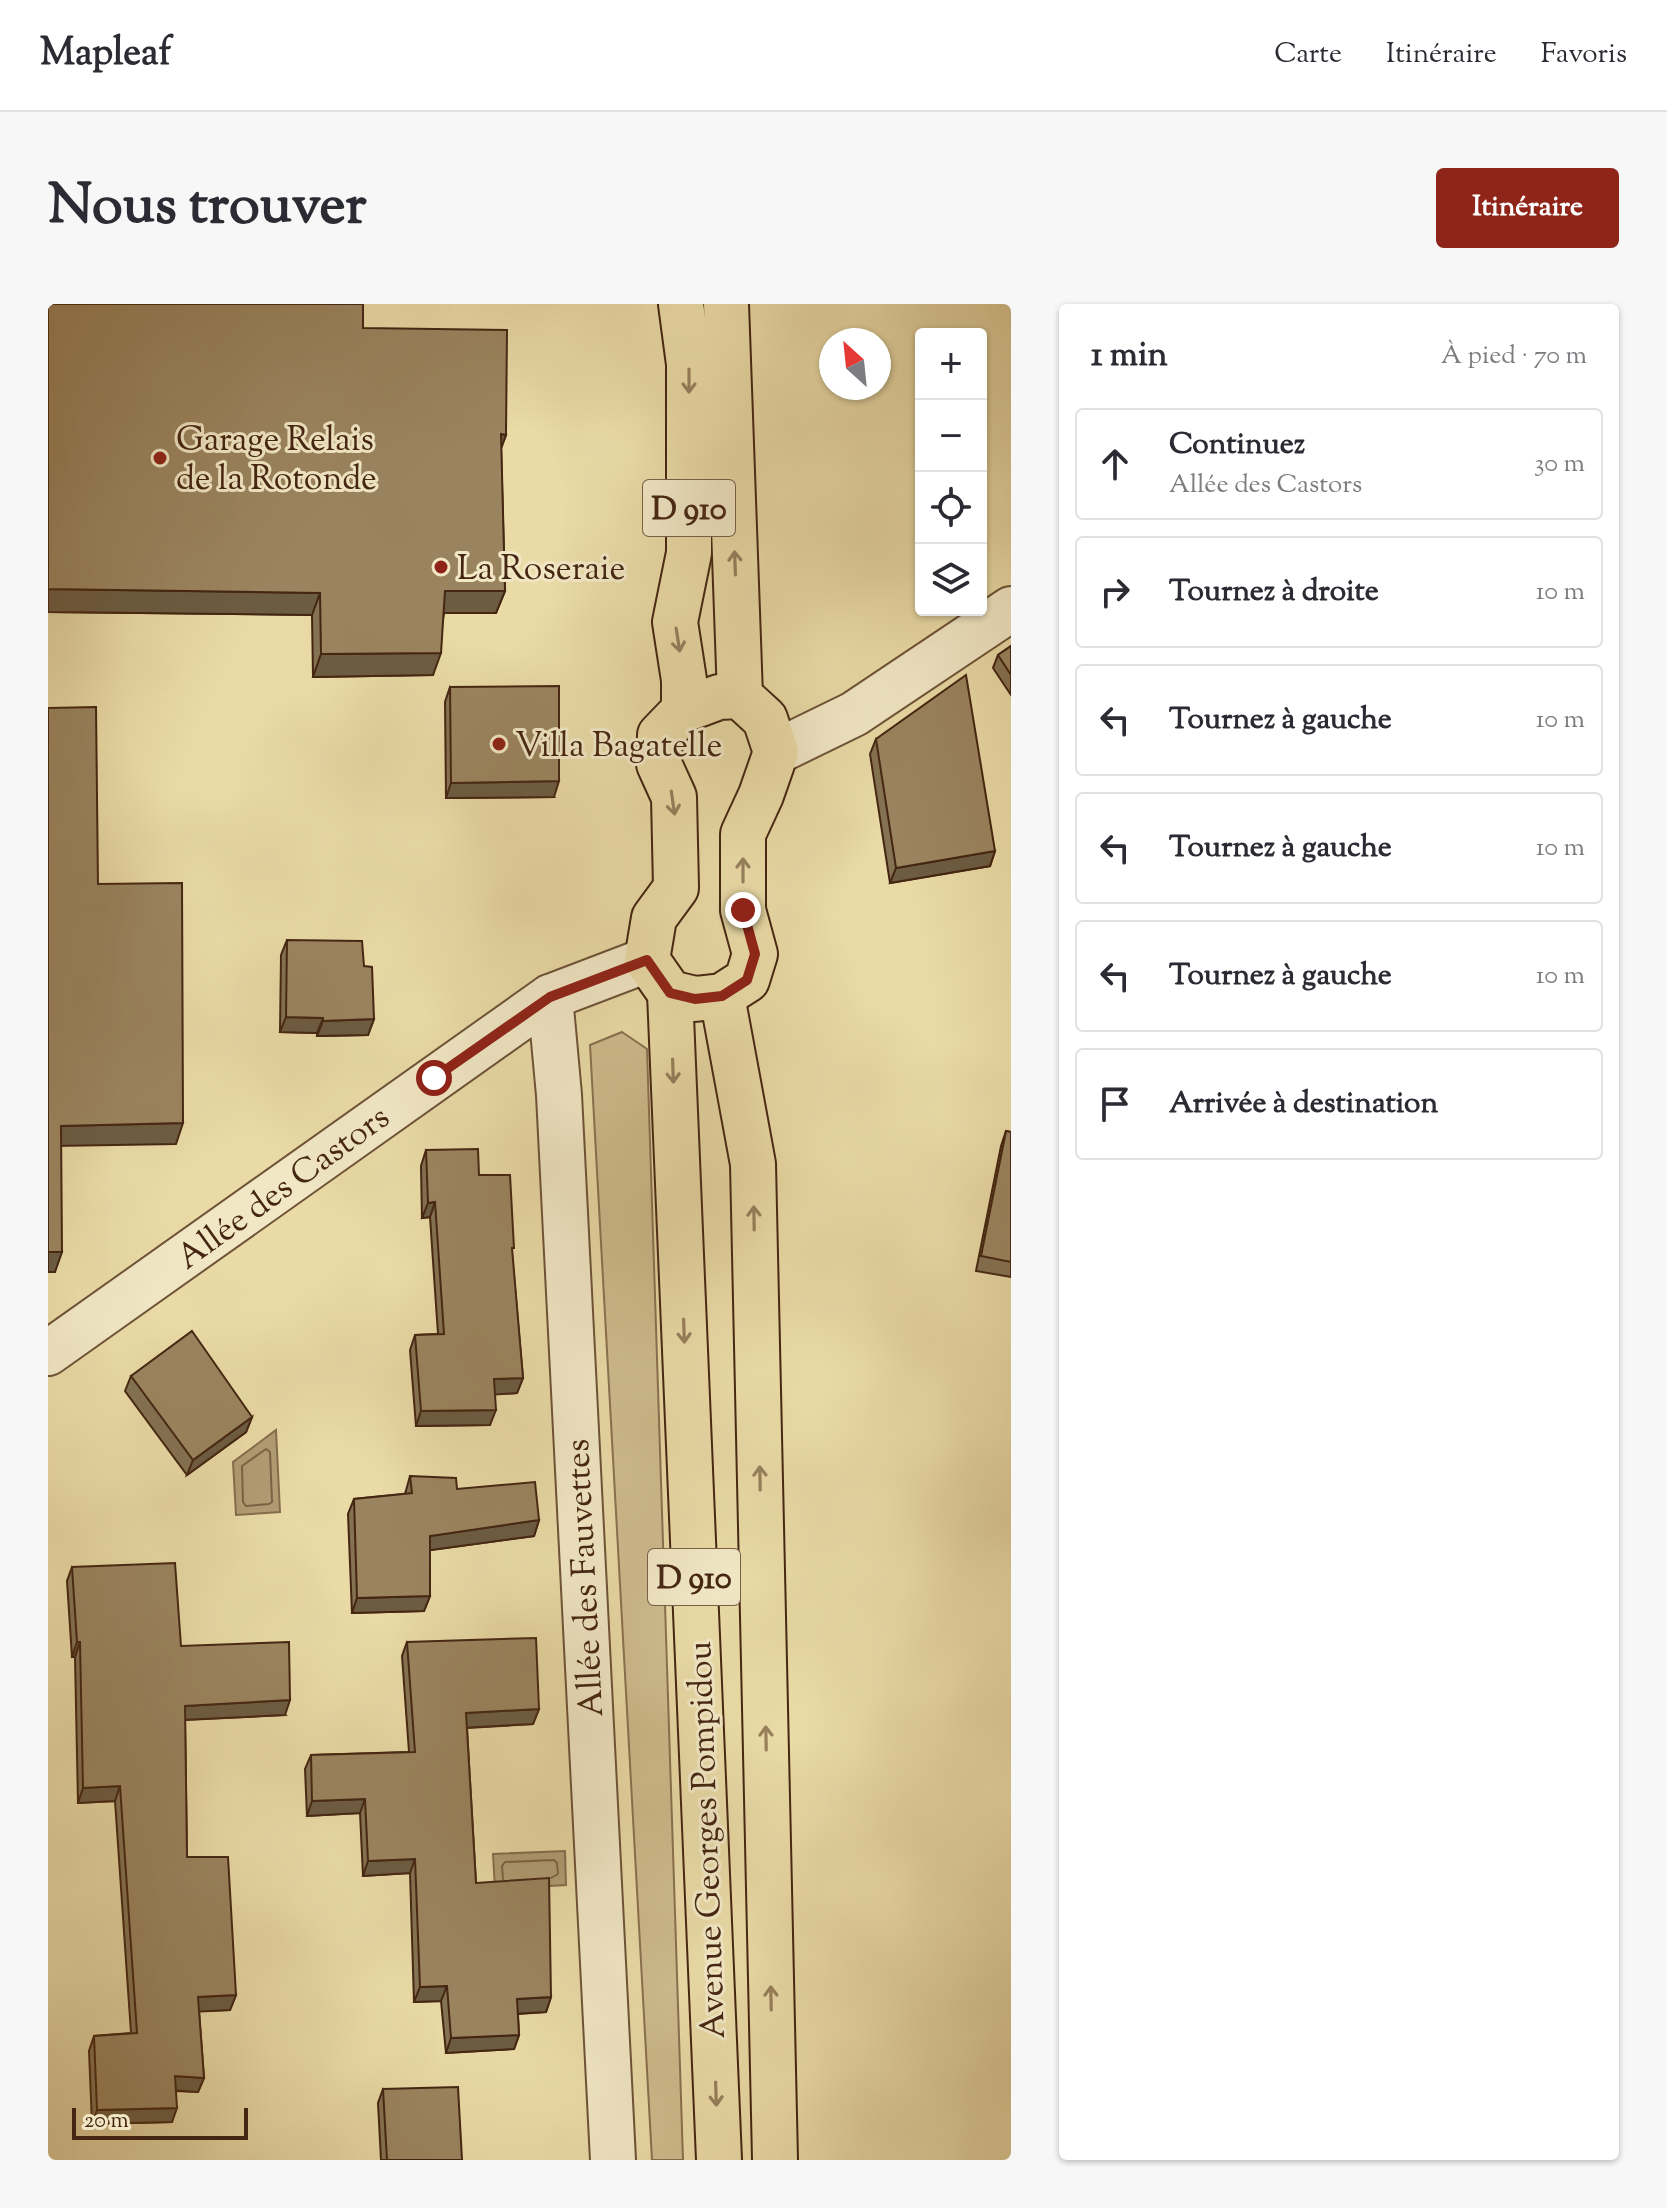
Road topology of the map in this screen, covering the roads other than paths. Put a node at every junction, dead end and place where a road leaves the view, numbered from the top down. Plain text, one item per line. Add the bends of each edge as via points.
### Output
1 (681, 304) edge
2 (726, 304) edge
3 (1011, 609) edge
4 (740, 696) junction
5 (684, 710) junction
6 (776, 752) junction
7 (659, 976) junction
8 (722, 996) junction
9 (550, 997) junction
10 (48, 1353) edge
11 (613, 2160) edge
12 (719, 2160) edge
13 (775, 2160) edge

1 -> 5 main road, D 910 via 689,364 689,553 675,622
4 -> 2 main road, D 910
3 - 6 street via 854,714
4 - 5 main road via 719,697
4 - 6 main road via 765,719
5 -> 7 main road, Avenue Georges Pompidou via 660,735 659,764 674,797 676,888 654,918
8 -> 6 main road via 747,980 755,954 743,910 743,834
7 - 8 main road via 695,999
7 - 9 street, Allée des Castors
7 -> 12 main road, Avenue Georges Pompidou / D 910
13 -> 8 main road, Avenue Georges Pompidou / D 910 via 753,1164
9 - 10 street, Allée des Castors
9 - 11 street, Allée des Fauvettes

